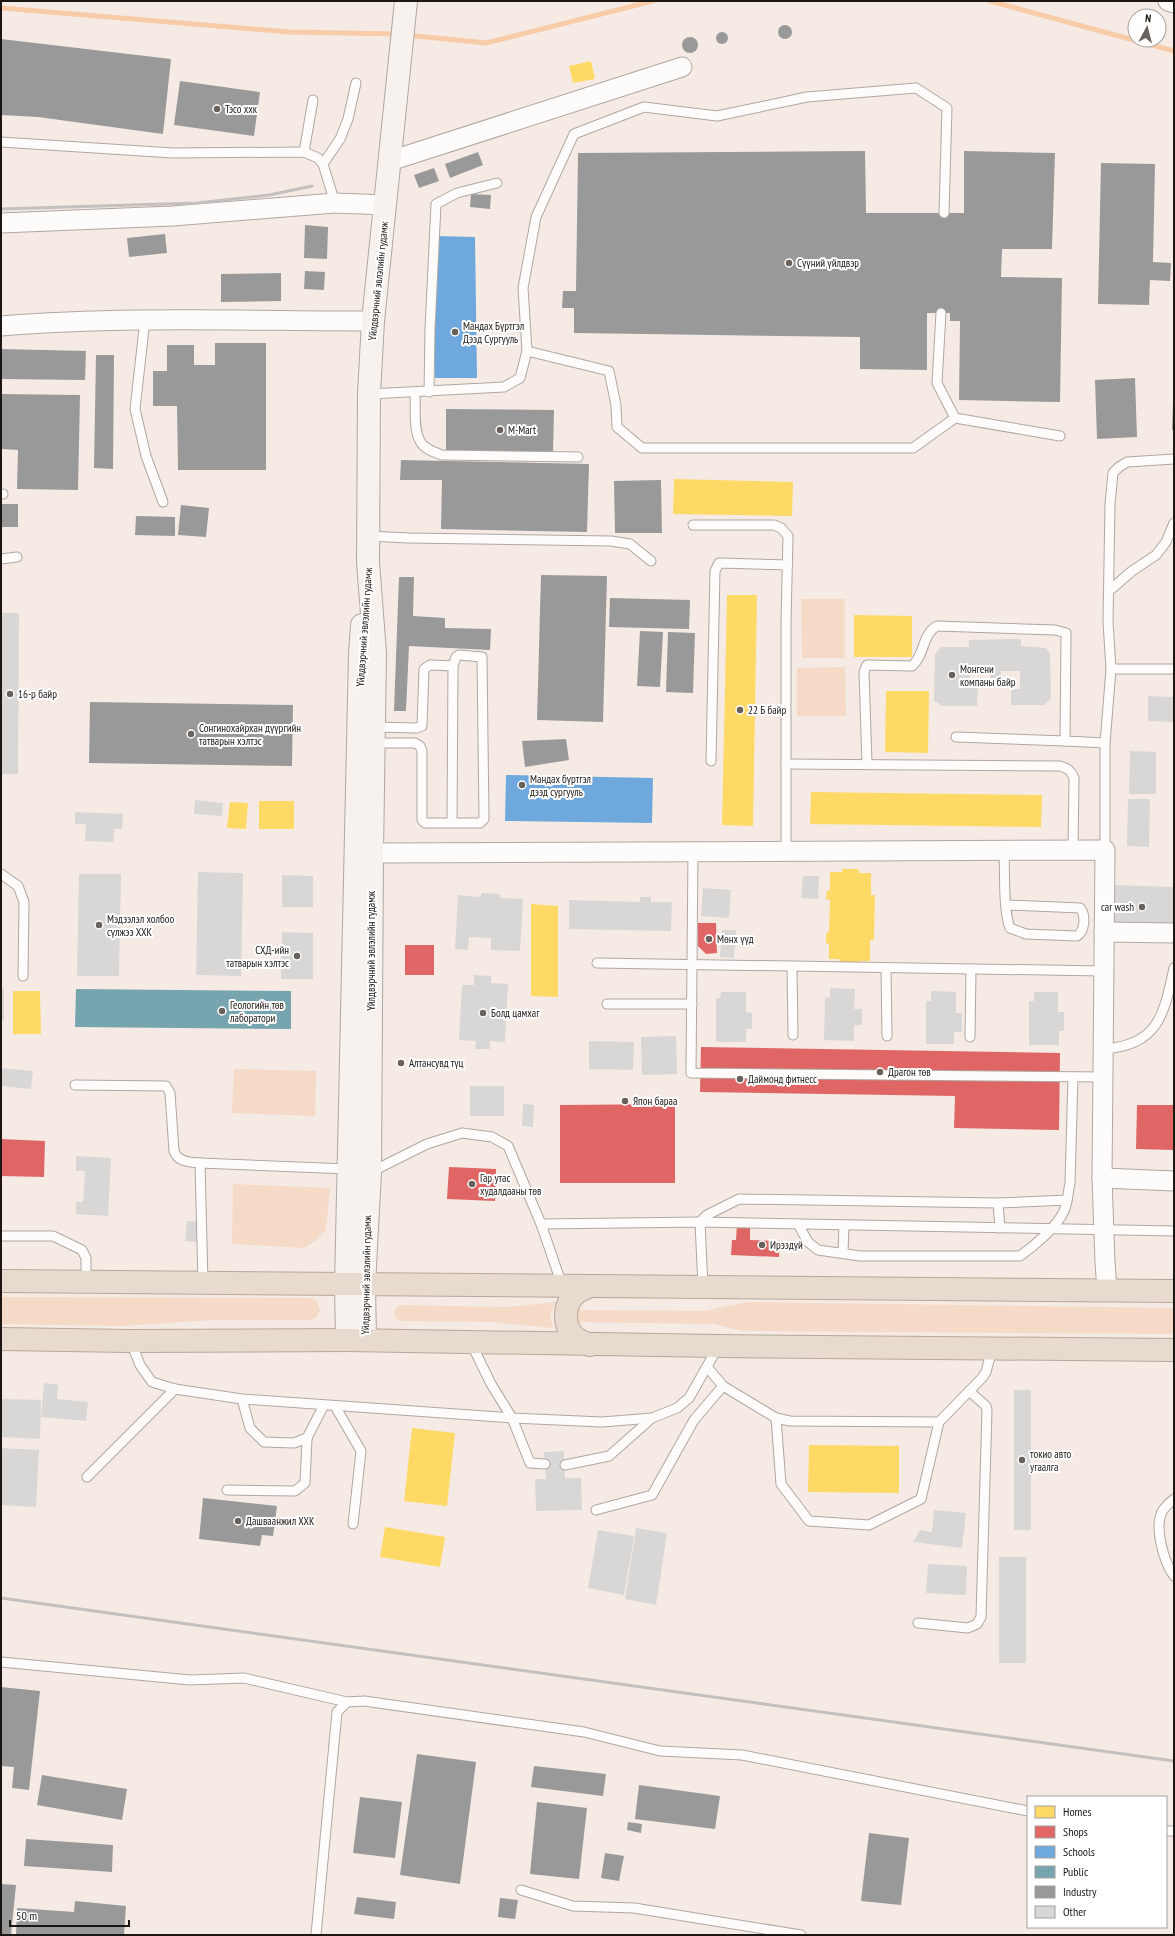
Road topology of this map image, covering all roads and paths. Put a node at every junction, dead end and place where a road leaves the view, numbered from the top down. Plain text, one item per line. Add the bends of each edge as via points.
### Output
1 (1168, 1) edge
2 (1174, 3) edge
3 (406, 7) edge
4 (682, 67) dead end
5 (356, 83) dead end
6 (313, 100) dead end
7 (1, 142) edge
8 (304, 152) junction
9 (390, 161) junction
10 (323, 164) junction
11 (497, 183) dead end
12 (335, 203) junction
13 (386, 205) junction
14 (944, 213) dead end
15 (1, 223) edge
16 (941, 313) dead end
17 (145, 320) junction
18 (373, 321) junction
19 (1, 326) edge
20 (527, 351) junction
21 (429, 392) junction
22 (415, 393) junction
23 (369, 394) junction
24 (955, 418) junction
25 (1060, 436) dead end
26 (578, 457) dead end
27 (1174, 459) edge
28 (163, 502) dead end
29 (1174, 523) edge
30 (693, 525) dead end
31 (368, 536) junction
32 (17, 557) dead end
33 (1, 558) edge
34 (651, 561) dead end
35 (368, 562) junction
36 (788, 565) junction
37 (1109, 591) junction
38 (453, 666) junction
39 (1111, 669) junction
40 (1174, 669) edge
41 (374, 735) junction
42 (956, 737) dead end
43 (1065, 741) junction
44 (1105, 743) junction
45 (711, 761) dead end
46 (786, 764) junction
47 (867, 764) junction
48 (452, 823) junction
49 (1073, 850) junction
50 (1104, 850) junction
51 (1004, 851) junction
52 (694, 852) junction
53 (786, 852) junction
54 (372, 853) junction
55 (1, 874) edge
56 (1007, 906) junction
57 (1104, 932) junction
58 (1174, 933) edge
59 (596, 963) dead end
60 (693, 965) junction
61 (792, 967) junction
62 (886, 968) junction
63 (1174, 968) edge
64 (971, 969) junction
65 (1104, 971) junction
66 (23, 976) dead end
67 (607, 1004) dead end
68 (692, 1004) junction
69 (793, 1035) dead end
70 (887, 1036) dead end
71 (970, 1037) dead end
72 (1103, 1050) junction
73 (1073, 1077) junction
74 (1103, 1077) junction
75 (75, 1084) dead end
76 (200, 1163) junction
77 (348, 1169) junction
78 (370, 1172) junction
79 (1102, 1178) junction
80 (1174, 1181) edge
81 (1067, 1200) junction
82 (998, 1203) junction
83 (700, 1222) junction
84 (541, 1224) junction
85 (798, 1224) junction
86 (844, 1225) junction
87 (1000, 1228) junction
88 (1050, 1229) junction
89 (1104, 1230) junction
90 (1174, 1231) edge
91 (1, 1236) edge
92 (843, 1253) junction
93 (1, 1281) edge
94 (86, 1282) junction
95 (203, 1284) junction
96 (355, 1285) junction
97 (562, 1286) junction
98 (588, 1287) junction
99 (703, 1287) junction
100 (1107, 1290) junction
101 (1174, 1291) edge
102 (1, 1339) edge
103 (356, 1340) junction
104 (130, 1341) junction
105 (471, 1342) junction
106 (590, 1345) junction
107 (718, 1346) junction
108 (992, 1349) junction
109 (1174, 1350) edge
110 (707, 1367) junction
111 (723, 1386) junction
112 (174, 1389) junction
113 (969, 1391) junction
114 (242, 1399) junction
115 (324, 1405) junction
116 (335, 1406) junction
117 (512, 1418) junction
118 (652, 1418) junction
119 (776, 1418) junction
120 (939, 1422) junction
121 (307, 1438) junction
122 (545, 1464) dead end
123 (565, 1465) dead end
124 (87, 1477) dead end
125 (227, 1490) dead end
126 (1174, 1498) edge
127 (596, 1510) dead end
128 (353, 1524) dead end
129 (1174, 1576) edge
130 (918, 1623) dead end
131 (1, 1662) edge
132 (347, 1702) junction
133 (1027, 1811) edge
134 (521, 1890) dead end
135 (316, 1935) edge
136 (801, 1935) edge

1 - 2 street
3 - 9 main road, Үйлдвэрчний эвлэлийн гудамж
4 - 9 street
5 - 10 lane via 348,119 340,139
6 - 8 lane
7 - 8 lane via 173,153
8 - 10 lane via 318,158
9 - 13 main road, Үйлдвэрчний эвлэлийн гудамж
10 - 12 lane
11 - 21 lane via 457,192 436,204
12 - 13 street
12 - 15 street via 173,216
13 - 18 main road, Үйлдвэрчний эвлэлийн гудамж
14 - 20 lane via 947,108 916,88 807,97 717,116 644,107 574,134 536,217 523,288
16 - 24 lane via 938,383
17 - 18 street
17 - 19 street
17 - 28 lane via 135,409 146,456
18 - 23 main road, Үйлдвэрчний эвлэлийн гудамж
20 - 21 lane via 520,378 504,386
20 - 24 lane via 608,371 616,405 617,427 642,448 913,448
21 - 22 lane
22 - 23 lane
22 - 26 lane via 420,441 425,447 442,455
23 - 31 main road, Үйлдвэрчний эвлэлийн гудамж
24 - 25 lane
27 - 37 lane via 1127,462 1114,473 1110,504
29 - 37 lane via 1166,542 1156,556 1132,571
30 - 36 lane via 774,525 788,536
31 - 34 lane via 611,541 630,544
31 - 35 main road, Үйлдвэрчний эвлэлийн гудамж
32 - 33 lane
35 - 41 main road, Үйлдвэрчний эвлэлийн гудамж via 375,653
35 - 77 main road, Үйлдвэрчний эвлэлийн гудамж via 360,653
36 - 45 lane via 719,563 715,571
36 - 46 lane
37 - 39 lane
38 - 41 lane via 430,665 424,669 422,726
38 - 48 lane
38 - 48 lane via 459,655 482,657 483,660 484,819 480,823
39 - 40 lane
39 - 44 lane
41 - 48 lane via 420,746 422,820
41 - 54 main road, Үйлдвэрчний эвлэлийн гудамж
42 - 43 lane
43 - 44 lane
43 - 47 lane via 1066,633 1055,630 937,626 929,633 912,666 867,665 864,668
44 - 50 lane
46 - 47 lane
46 - 53 lane
47 - 49 lane via 1066,767 1074,778
49 - 50 street
49 - 51 street
50 - 57 street
51 - 53 street
51 - 56 lane
52 - 53 street
52 - 54 street
52 - 60 lane
54 - 78 main road, Үйлдвэрчний эвлэлийн гудамж
55 - 66 lane via 18,886 24,902
56 - 56 lane via 1080,908 1083,916 1082,930 1077,936 1017,932 1010,928
57 - 58 street
57 - 65 street
59 - 60 lane
60 - 61 lane
60 - 68 lane
61 - 62 lane
61 - 69 lane
62 - 64 lane
62 - 70 lane
63 - 72 lane via 1164,1010 1153,1029 1139,1041 1122,1048
64 - 65 lane
64 - 71 lane
65 - 72 street
67 - 68 lane
68 - 73 lane via 691,1073
72 - 74 street
73 - 74 lane
73 - 81 lane via 1070,1183
74 - 79 street
75 - 76 lane via 166,1086 170,1093 176,1156 181,1160
76 - 77 lane
76 - 95 lane
77 - 96 main road, Үйлдвэрчний эвлэлийн гудамж
78 - 84 lane via 427,1144 462,1133 492,1137 508,1146
78 - 96 main road, Үйлдвэрчний эвлэлийн гудамж
79 - 80 street
79 - 89 street
81 - 82 lane
81 - 88 lane via 1064,1212
82 - 83 lane via 739,1199 707,1215
82 - 87 lane
83 - 84 lane
83 - 85 lane
83 - 99 lane
84 - 97 lane
85 - 86 lane
85 - 92 lane via 808,1242 818,1250
86 - 87 lane
86 - 92 lane
87 - 88 lane
88 - 89 lane
88 - 92 lane via 1020,1256 860,1256
89 - 90 lane
89 - 100 street
91 - 94 lane via 60,1238 82,1250 86,1258
93 - 94 highway
94 - 95 highway
95 - 96 highway
96 - 97 highway
96 - 103 main road, Үйлдвэрчний эвлэлийн гудамж
97 - 98 highway
98 - 99 highway
98 - 106 highway via 575,1294 567,1304 565,1318 569,1330 578,1340
99 - 100 highway
100 - 101 highway
102 - 104 highway
103 - 104 highway
103 - 105 highway
104 - 112 lane via 140,1365 152,1382
105 - 106 highway
105 - 117 lane via 491,1384
106 - 107 highway
107 - 108 highway
107 - 110 lane
108 - 109 highway
108 - 113 lane via 986,1372
110 - 111 lane
110 - 118 lane via 689,1398 677,1408
111 - 119 lane
111 - 127 lane via 694,1420 652,1495
112 - 114 lane
112 - 124 lane
113 - 120 lane
113 - 130 lane via 986,1406 987,1410 981,1617 977,1624 968,1628
114 - 115 lane
114 - 121 lane via 250,1428 264,1442 294,1443
115 - 116 lane
115 - 121 lane
116 - 117 lane
116 - 128 lane via 361,1451
117 - 118 lane via 602,1422
117 - 122 lane via 530,1463
118 - 123 lane via 609,1456
119 - 120 lane via 790,1421
119 - 120 lane via 782,1484 809,1521 868,1525 921,1499
121 - 125 lane via 305,1483 295,1491
126 - 129 lane via 1160,1516 1163,1551
131 - 132 lane via 190,1680 244,1678
132 - 133 lane via 364,1701 584,1732 660,1751 742,1754
132 - 135 lane via 337,1712
134 - 136 lane via 573,1906 634,1908

